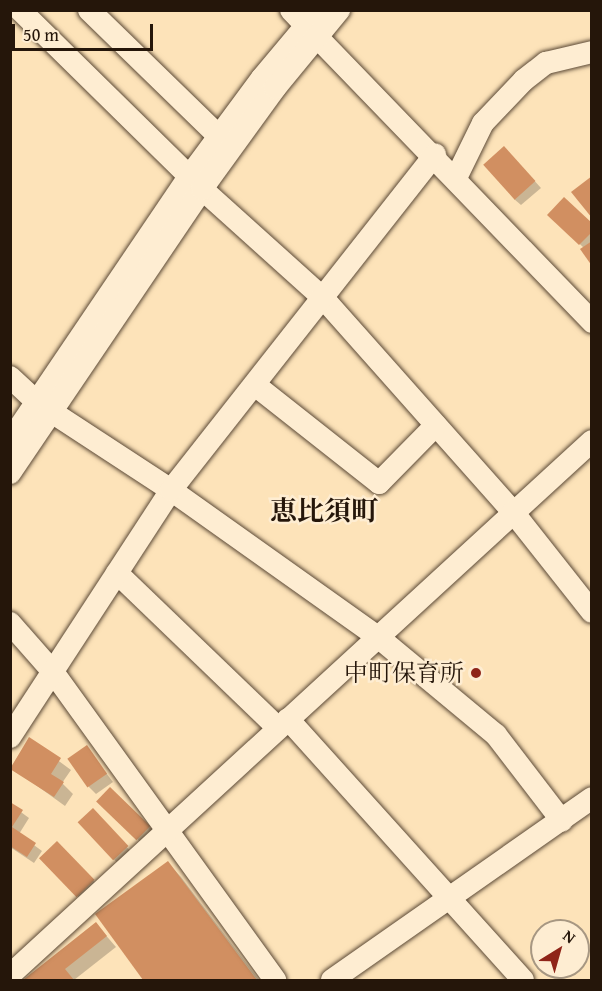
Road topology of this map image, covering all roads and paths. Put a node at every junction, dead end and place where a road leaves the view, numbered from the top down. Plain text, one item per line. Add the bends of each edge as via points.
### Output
1 (20, 10) edge
2 (89, 10) edge
3 (339, 10) edge
4 (309, 21) edge
5 (591, 52) edge
6 (225, 142) junction
7 (435, 155) junction
8 (456, 178) junction
9 (196, 182) junction
10 (583, 298) edge
11 (324, 299) junction
12 (591, 322) edge
13 (10, 377) edge
14 (255, 385) junction
15 (45, 408) junction
16 (436, 425) junction
17 (10, 441) edge
18 (591, 441) edge
19 (10, 473) edge
20 (171, 490) junction
21 (513, 512) junction
22 (117, 573) junction
23 (591, 612) edge
24 (10, 623) edge
25 (378, 637) junction
26 (53, 672) junction
27 (283, 723) junction
28 (10, 737) edge
29 (591, 798) edge
30 (562, 821) junction
31 (165, 830) junction
32 (450, 899) junction
33 (10, 975) edge
34 (274, 981) edge
35 (332, 981) edge
36 (523, 981) edge

1 - 9 street
2 - 6 street
3 - 4 street
4 - 6 street
4 - 7 street
5 - 8 street via 546,63 524,80 483,123
6 - 9 street
7 - 8 street
7 - 11 street
8 - 10 street
9 - 11 street
9 - 15 street
10 - 12 street
11 - 14 street
11 - 16 street
13 - 15 street
14 - 16 street via 379,483
14 - 20 street
15 - 17 street
15 - 19 street
15 - 20 street
16 - 21 street
18 - 21 street
20 - 22 street
20 - 25 street
21 - 23 street
21 - 25 street
22 - 26 street
22 - 27 street
24 - 26 street
25 - 27 street
25 - 30 street via 496,735
26 - 28 street
26 - 31 street
27 - 31 street
27 - 32 street
29 - 30 street
30 - 32 street
31 - 33 street
31 - 34 street
32 - 35 street
32 - 36 street

